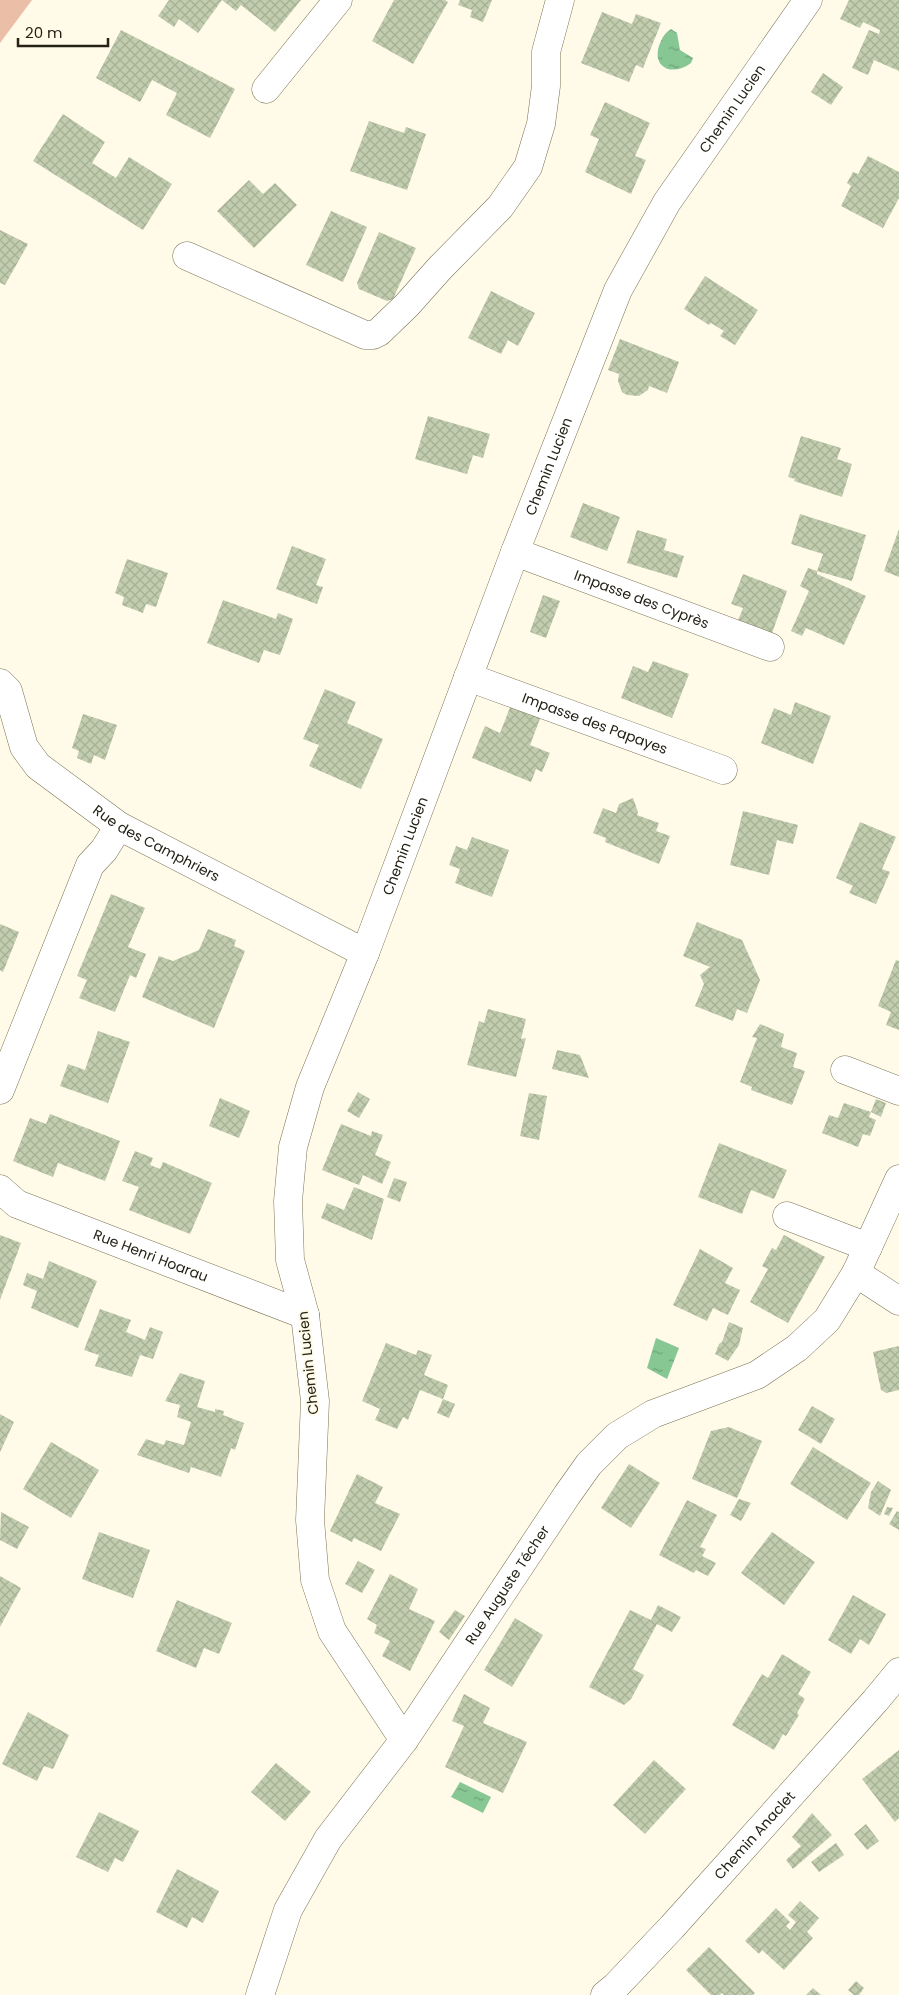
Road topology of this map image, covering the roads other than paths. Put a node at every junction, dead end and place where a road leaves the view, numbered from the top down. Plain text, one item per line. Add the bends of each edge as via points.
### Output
1 (338, 0) edge
2 (560, 0) edge
3 (808, 0) edge
4 (266, 89) dead end
5 (187, 256) dead end
6 (515, 552) junction
7 (770, 646) dead end
8 (468, 677) junction
9 (0, 683) edge
10 (723, 770) dead end
11 (119, 826) junction
12 (365, 954) junction
13 (844, 1070) dead end
14 (0, 1090) edge
15 (899, 1091) edge
16 (899, 1179) edge
17 (0, 1189) edge
18 (787, 1216) dead end
19 (868, 1247) junction
20 (856, 1273) junction
21 (899, 1301) edge
22 (305, 1316) junction
23 (899, 1672) edge
24 (404, 1740) junction
25 (260, 1995) edge
26 (605, 1995) edge

1 - 4 street
2 - 5 street via 546,52 541,124 528,168 500,207 379,332 366,336
3 - 6 street, Chemin Lucien via 667,202 618,290
6 - 7 street, Impasse des Cyprès
6 - 8 street, Chemin Lucien
8 - 10 street, Impasse des Papayes
8 - 12 street, Chemin Lucien
9 - 11 street, Rue des Camphriers via 8,691 24,747 38,766
11 - 12 street, Rue des Camphriers
11 - 14 street via 90,865
12 - 22 street, Chemin Lucien via 310,1087 293,1147 288,1201 290,1260
13 - 15 street
16 - 19 street, Rue Auguste Técher
17 - 22 street, Rue Henri Hoarau via 17,1204
18 - 19 street
19 - 20 street, Rue Auguste Técher
20 - 21 street
20 - 24 street, Rue Auguste Técher via 827,1320 797,1348 756,1375 653,1414 617,1436 596,1457 567,1494
22 - 24 street, Chemin Lucien via 315,1401 310,1520 315,1580 332,1631
23 - 26 street, Chemin Anaclet via 672,1927
24 - 25 street, Rue Auguste Técher via 323,1847 288,1910

